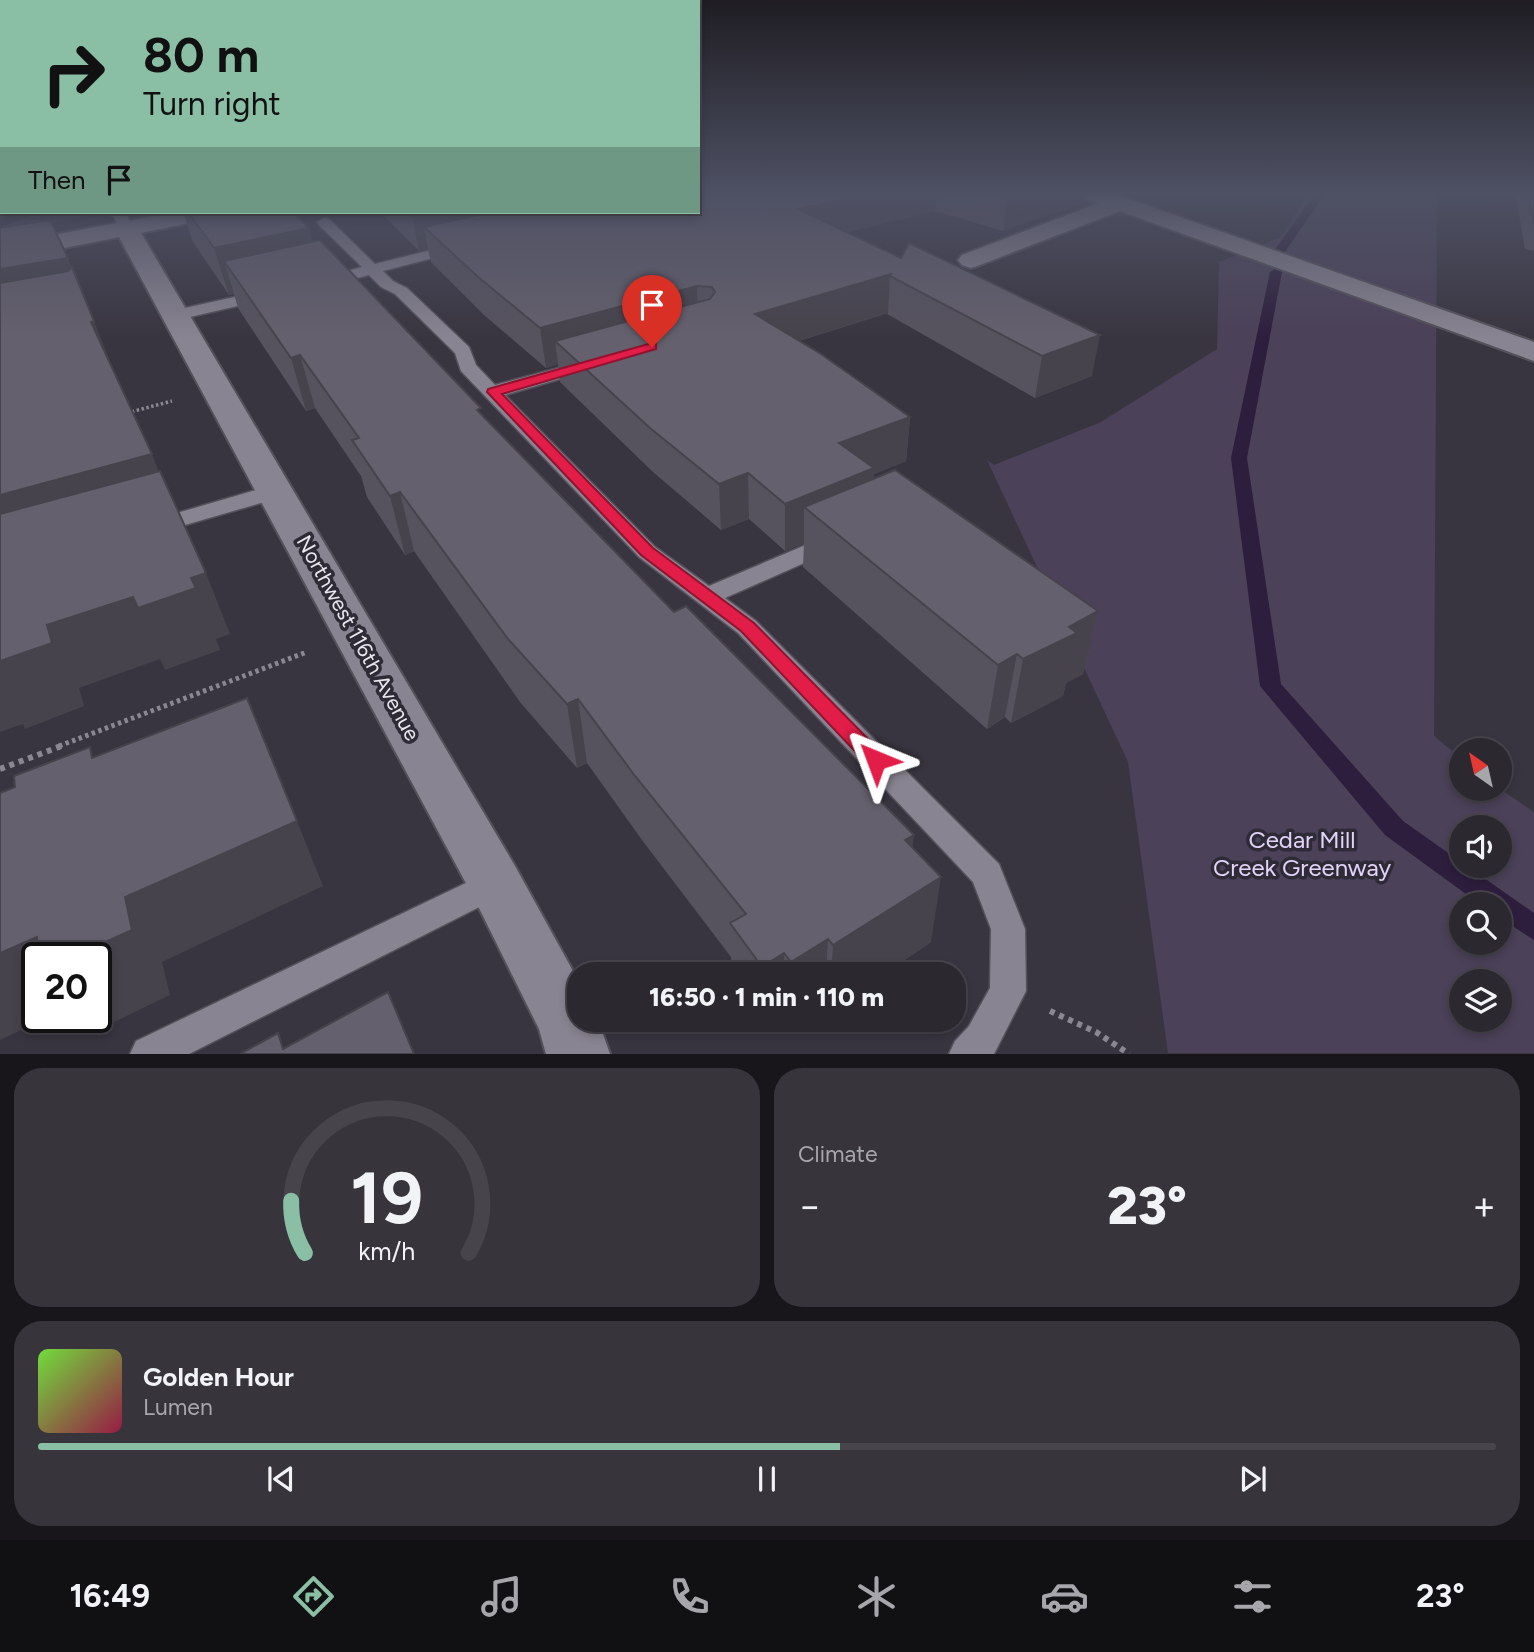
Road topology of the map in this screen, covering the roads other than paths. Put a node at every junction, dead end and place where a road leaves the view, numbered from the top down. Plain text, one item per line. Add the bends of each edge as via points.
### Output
1 (48, 240) edge
2 (134, 240) edge
3 (343, 240) edge
4 (1023, 240) edge
5 (1223, 240) edge
6 (475, 244) edge
7 (0, 253) edge
8 (971, 260) dead end
9 (374, 271) junction
10 (308, 286) edge
11 (282, 291) edge
12 (177, 315) junction
13 (1534, 352) edge
14 (599, 362) edge
15 (493, 392) junction
16 (276, 491) junction
17 (132, 534) edge
18 (846, 536) edge
19 (708, 596) junction
20 (495, 883) junction
21 (149, 1054) edge
22 (578, 1054) edge
23 (968, 1054) edge

1 - 7 street
2 - 12 street, Northwest 116th Avenue
3 - 9 lane
4 - 8 street
5 - 13 street
6 - 9 lane
9 - 10 lane
9 - 15 lane via 463,351 467,367
11 - 12 lane
12 - 16 street, Northwest 116th Avenue
14 - 15 lane
15 - 19 lane via 647,552
16 - 17 lane
16 - 20 street, Northwest 116th Avenue
18 - 19 lane
19 - 23 lane via 747,627 987,874 1008,929 1008,991 982,1039
20 - 21 lane
20 - 22 street, Northwest 116th Avenue via 568,1023

